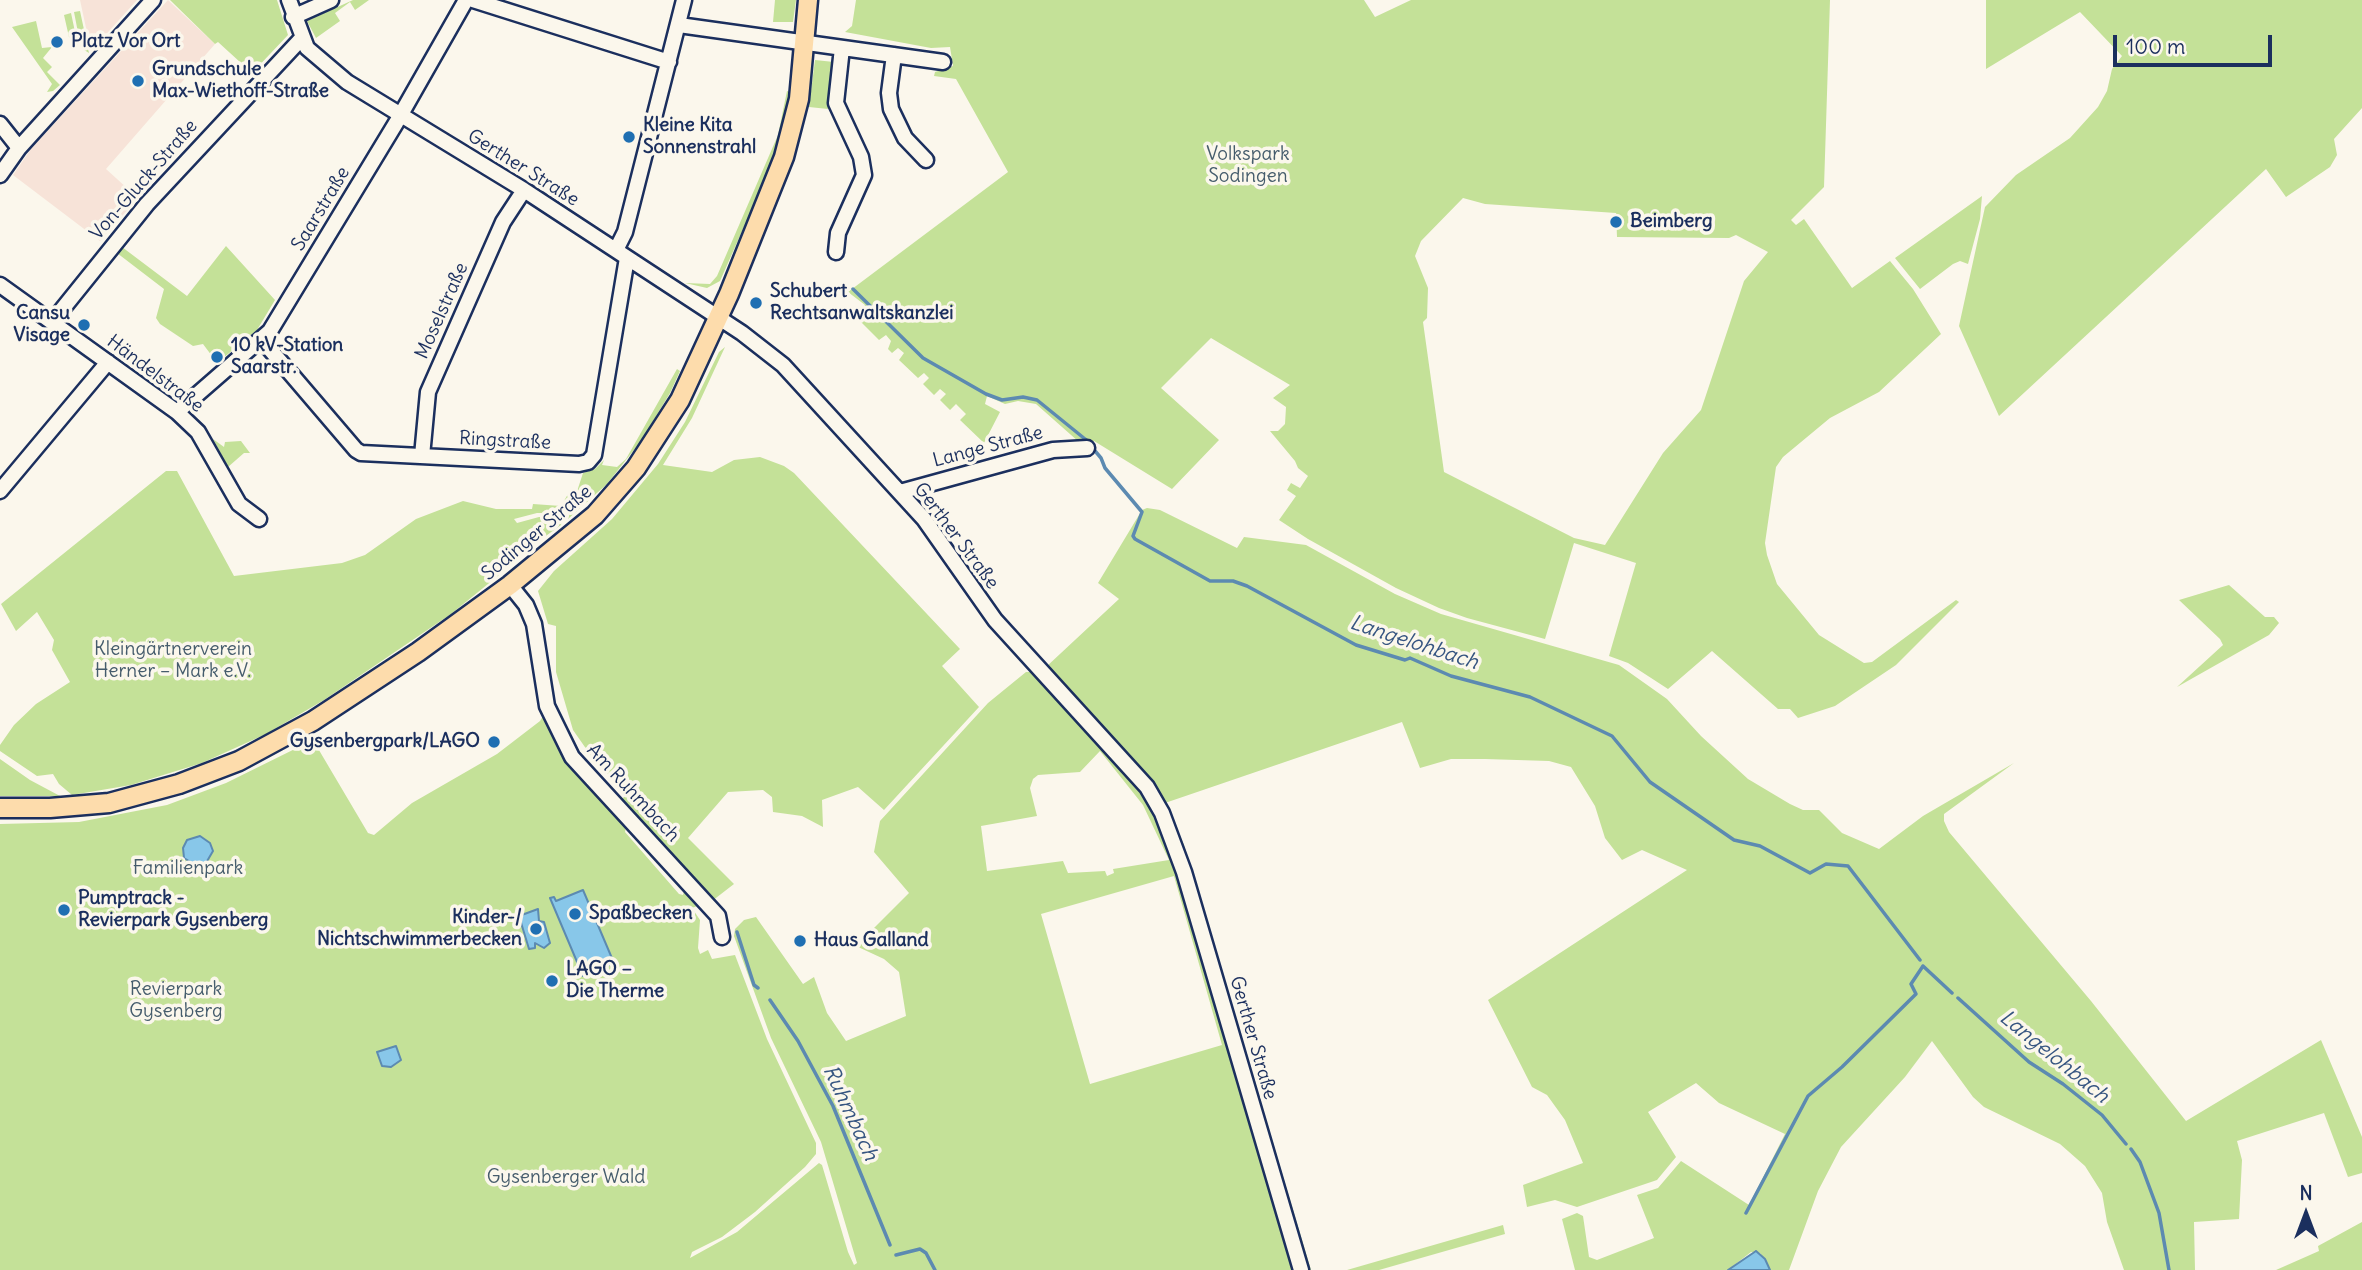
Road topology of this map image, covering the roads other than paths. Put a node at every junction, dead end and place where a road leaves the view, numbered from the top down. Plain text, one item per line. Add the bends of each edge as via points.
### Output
1 (153, 0) edge
2 (289, 0) edge
3 (331, 0) edge
4 (466, 0) edge
5 (473, 0) edge
6 (684, 0) edge
7 (808, 0) edge
8 (293, 17) junction
9 (679, 26) junction
10 (301, 38) junction
11 (803, 43) junction
12 (842, 48) junction
13 (894, 55) junction
14 (669, 62) junction
15 (943, 62) dead end
16 (400, 115) junction
17 (0, 124) edge
18 (19, 148) junction
19 (926, 160) dead end
20 (0, 175) edge
21 (524, 190) junction
22 (836, 251) dead end
23 (622, 254) junction
24 (0, 285) edge
25 (718, 317) junction
26 (52, 323) junction
27 (262, 340) junction
28 (108, 362) junction
29 (177, 412) junction
30 (1087, 448) dead end
31 (422, 456) junction
32 (0, 491) edge
33 (900, 492) junction
34 (259, 519) dead end
35 (510, 584) junction
36 (0, 808) edge
37 (722, 937) dead end
38 (1301, 1270) edge

1 - 18 street
2 - 8 street, Gerther Straße
3 - 8 street
4 - 16 street, Saarstraße
5 - 14 street
6 - 9 street, Ringstraße
7 - 11 main road, Sodinger Straße
8 - 10 street, Gerther Straße
9 - 11 street
9 - 14 street, Ringstraße
10 - 16 street, Gerther Straße via 317,60
10 - 26 street, Von-Gluck-Straße via 147,204
11 - 12 street
11 - 25 main road, Sodinger Straße via 799,99 784,157
12 - 13 street
12 - 22 street via 836,103 864,175 838,233
13 - 15 street
13 - 19 street via 891,109 905,138
14 - 23 street, Ringstraße
16 - 21 street, Gerther Straße
16 - 27 street, Saarstraße
17 - 18 street
18 - 20 street
21 - 23 street, Gerther Straße
21 - 31 street, Moselstraße via 503,222 428,392
23 - 25 street, Gerther Straße
23 - 31 street, Ringstraße via 594,455 588,462
24 - 26 street, Händelstraße
25 - 33 street, Gerther Straße via 783,365
25 - 35 main road, Sodinger Straße via 680,400 636,468 577,531
26 - 28 street, Händelstraße
27 - 29 street, Saarstraße
27 - 31 street, Ringstraße via 356,450
28 - 29 street, Händelstraße
28 - 32 street
29 - 34 street, Händelstraße via 198,432 239,504
30 - 33 street, Lange Straße via 1053,450
33 - 38 street, Gerther Straße via 925,519 995,620 1139,778 1162,813 1184,873
35 - 36 main road, Sodinger Straße via 381,678 239,761 187,782 108,803
35 - 37 street, Am Ruhmbach via 534,624 547,706 572,757 718,916

